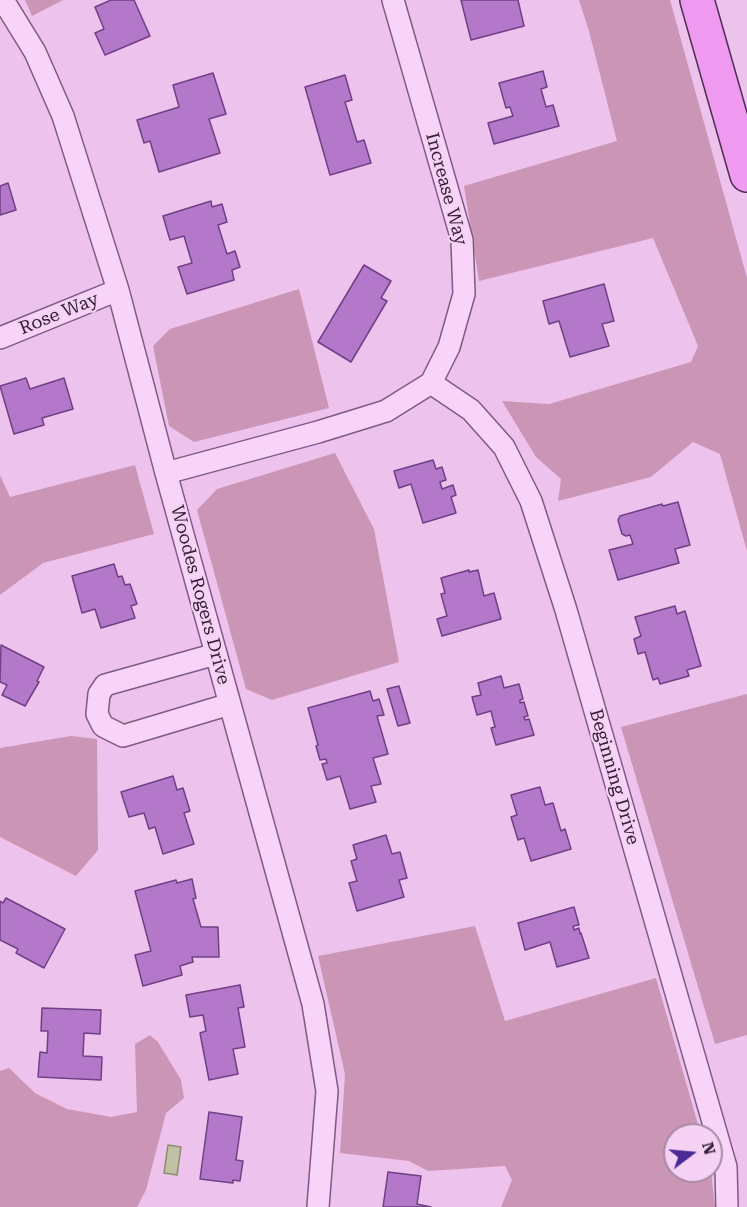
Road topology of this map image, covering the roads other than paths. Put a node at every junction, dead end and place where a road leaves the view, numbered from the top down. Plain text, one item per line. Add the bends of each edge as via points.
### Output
1 (3, 0) edge
2 (393, 0) edge
3 (697, 0) edge
4 (747, 175) edge
5 (118, 290) junction
6 (0, 338) edge
7 (431, 383) junction
8 (166, 473) junction
9 (216, 654) junction
10 (230, 704) junction
11 (318, 1207) edge
12 (727, 1207) edge

1 - 5 street, Woodes Rogers Drive via 35,52 63,116
2 - 7 street, Increase Way via 462,240 464,294 449,347
3 - 4 main road
5 - 6 street, Rose Way
5 - 8 street, Woodes Rogers Drive
7 - 8 street via 386,411
7 - 12 street, Beginning Drive via 471,410 504,447 531,501 723,1156
8 - 9 street, Woodes Rogers Drive
9 - 10 street, Woodes Rogers Drive
9 - 10 street via 105,685 99,694 97,714 103,726 123,736
10 - 11 street, Woodes Rogers Drive via 313,1004 327,1091

